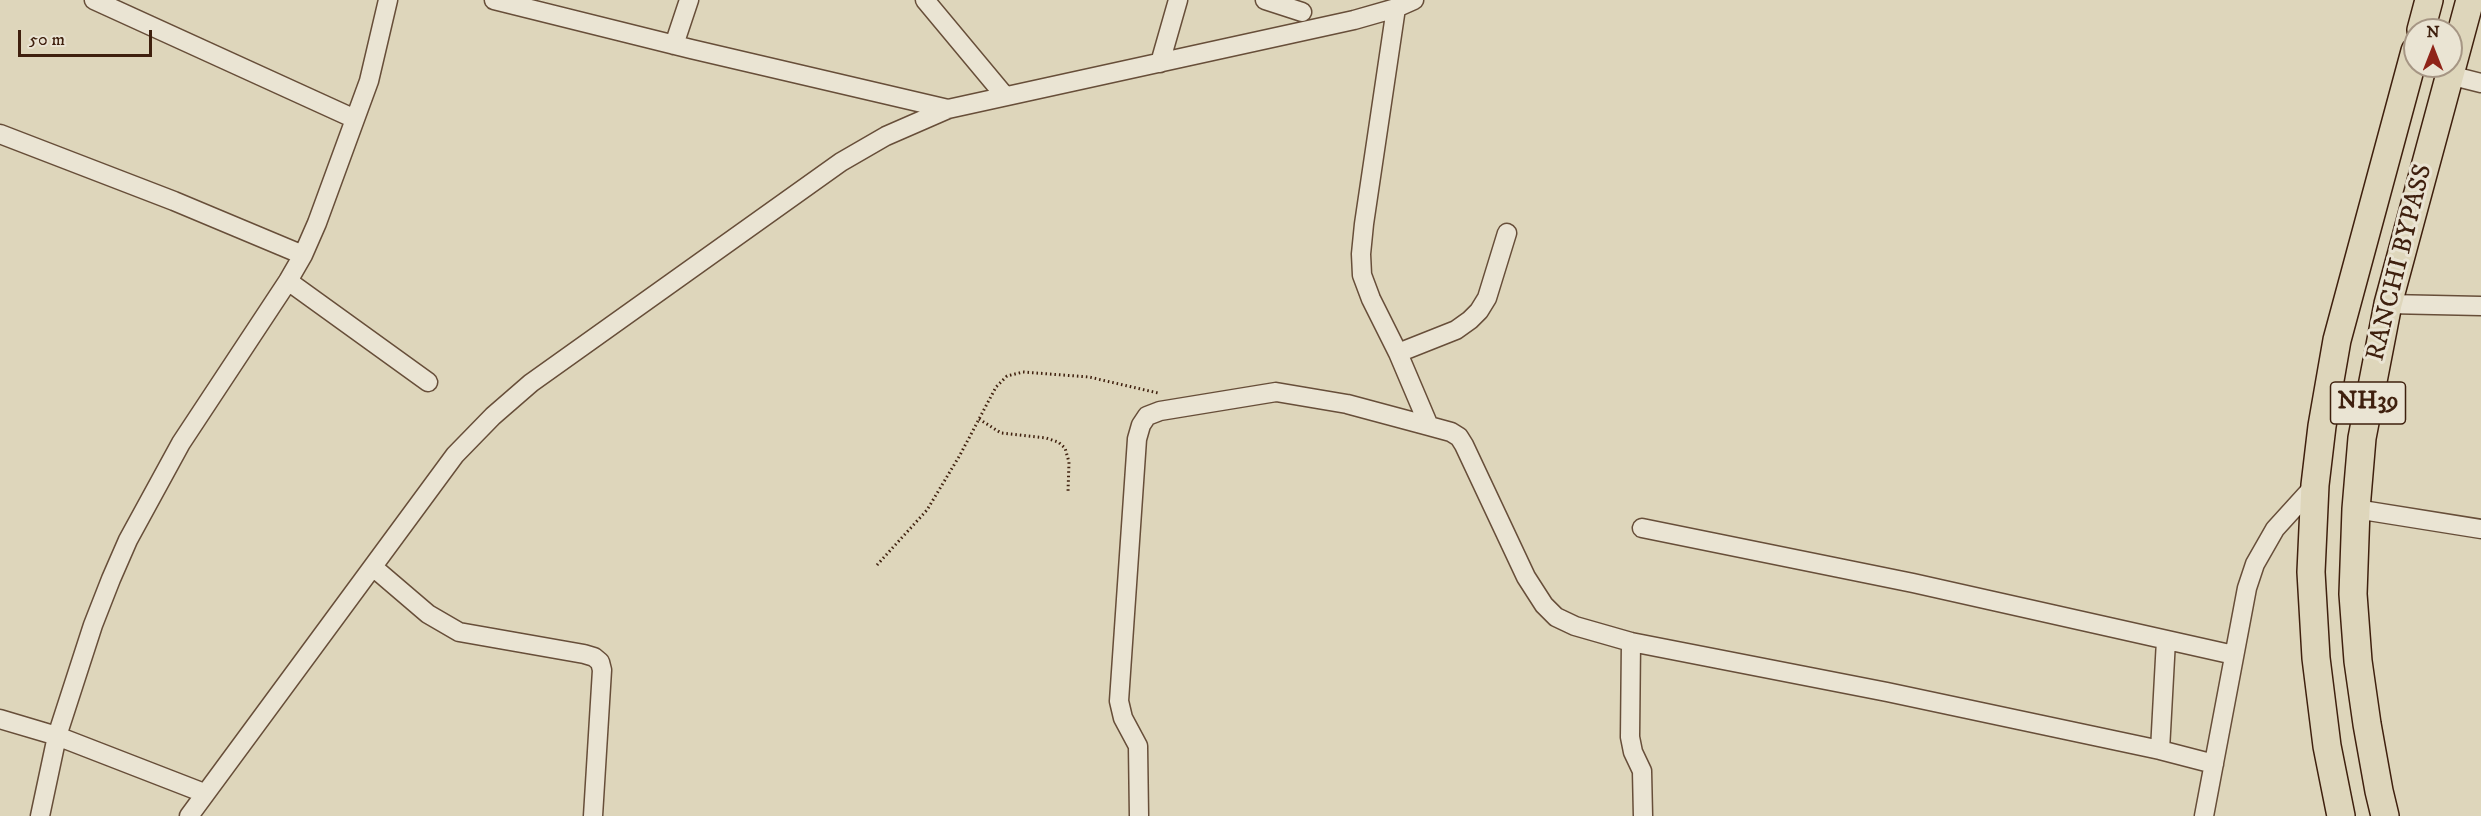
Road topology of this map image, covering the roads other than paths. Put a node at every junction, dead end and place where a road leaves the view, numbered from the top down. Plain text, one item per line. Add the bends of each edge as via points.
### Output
1 (94, 0) edge
2 (388, 0) edge
3 (494, 0) edge
4 (689, 0) edge
5 (925, 0) edge
6 (1178, 0) edge
7 (1265, 0) edge
8 (1414, 0) edge
9 (2429, 0) edge
10 (2470, 0) edge
11 (1304, 6) edge
12 (1396, 8) junction
13 (2424, 18) edge
14 (2463, 25) edge
15 (1296, 33) junction
16 (674, 45) junction
17 (1160, 63) junction
18 (2408, 78) edge
19 (2448, 78) edge
20 (2461, 78) edge
21 (2481, 83) edge
22 (1005, 96) junction
23 (948, 109) junction
24 (355, 119) junction
25 (0, 134) edge
26 (1507, 233) dead end
27 (303, 255) junction
28 (288, 281) junction
29 (2388, 304) junction
30 (2481, 306) edge
31 (1398, 352) junction
32 (428, 382) dead end
33 (1429, 426) junction
34 (2315, 485) junction
35 (2356, 509) junction
36 (1642, 528) dead end
37 (2481, 529) edge
38 (373, 567) junction
39 (2166, 640) junction
40 (1631, 642) junction
41 (2234, 655) junction
42 (0, 719) edge
43 (57, 736) junction
44 (2160, 750) junction
45 (2214, 764) junction
46 (204, 794) junction
47 (40, 816) edge
48 (189, 816) edge
49 (593, 816) edge
50 (1139, 816) edge
51 (1643, 816) edge
52 (2204, 816) edge
53 (2342, 816) edge
54 (2385, 816) edge

1 - 24 street
2 - 24 street via 369,81
3 - 16 street
4 - 16 street
5 - 22 street
6 - 17 street
7 - 11 street
8 - 12 street
9 - 13 highway
10 - 14 highway, RANCHI BYPASS / NH39
11 - 15 street
12 - 15 street
12 - 31 street via 1361,254 1362,275 1371,299
15 - 17 street
16 - 23 street
17 - 22 street
18 - 34 highway, RANCHI BYPASS / NH39 via 2337,340
19 - 29 highway, RANCHI BYPASS / NH39
20 - 21 street
22 - 23 street
23 - 38 street via 886,136 841,162 531,383 455,455
24 - 27 street
25 - 27 street
26 - 31 street via 1487,298 1479,311 1456,330
27 - 28 street
28 - 32 street
28 - 43 street via 181,443 128,540 93,625
29 - 30 street
29 - 35 highway, RANCHI BYPASS / NH39 via 2362,438
31 - 33 street
33 - 40 street via 1459,437 1526,578 1544,605 1556,617 1575,626
33 - 50 street via 1276,392 1160,411 1147,416 1141,424 1119,701 1138,746
34 - 41 street via 2275,529 2255,564
34 - 53 highway, RANCHI BYPASS / NH39 via 2311,572 2316,658 2326,746
35 - 37 street
35 - 54 highway, RANCHI BYPASS / NH39 via 2353,594 2358,661
36 - 39 street
38 - 46 street
38 - 49 street via 428,614 459,632 584,654 600,662
39 - 41 street
39 - 44 street
40 - 44 street
40 - 51 street via 1630,745 1642,771
41 - 45 street
42 - 43 street
43 - 46 street
43 - 47 street
44 - 45 street
45 - 52 street
46 - 48 street

